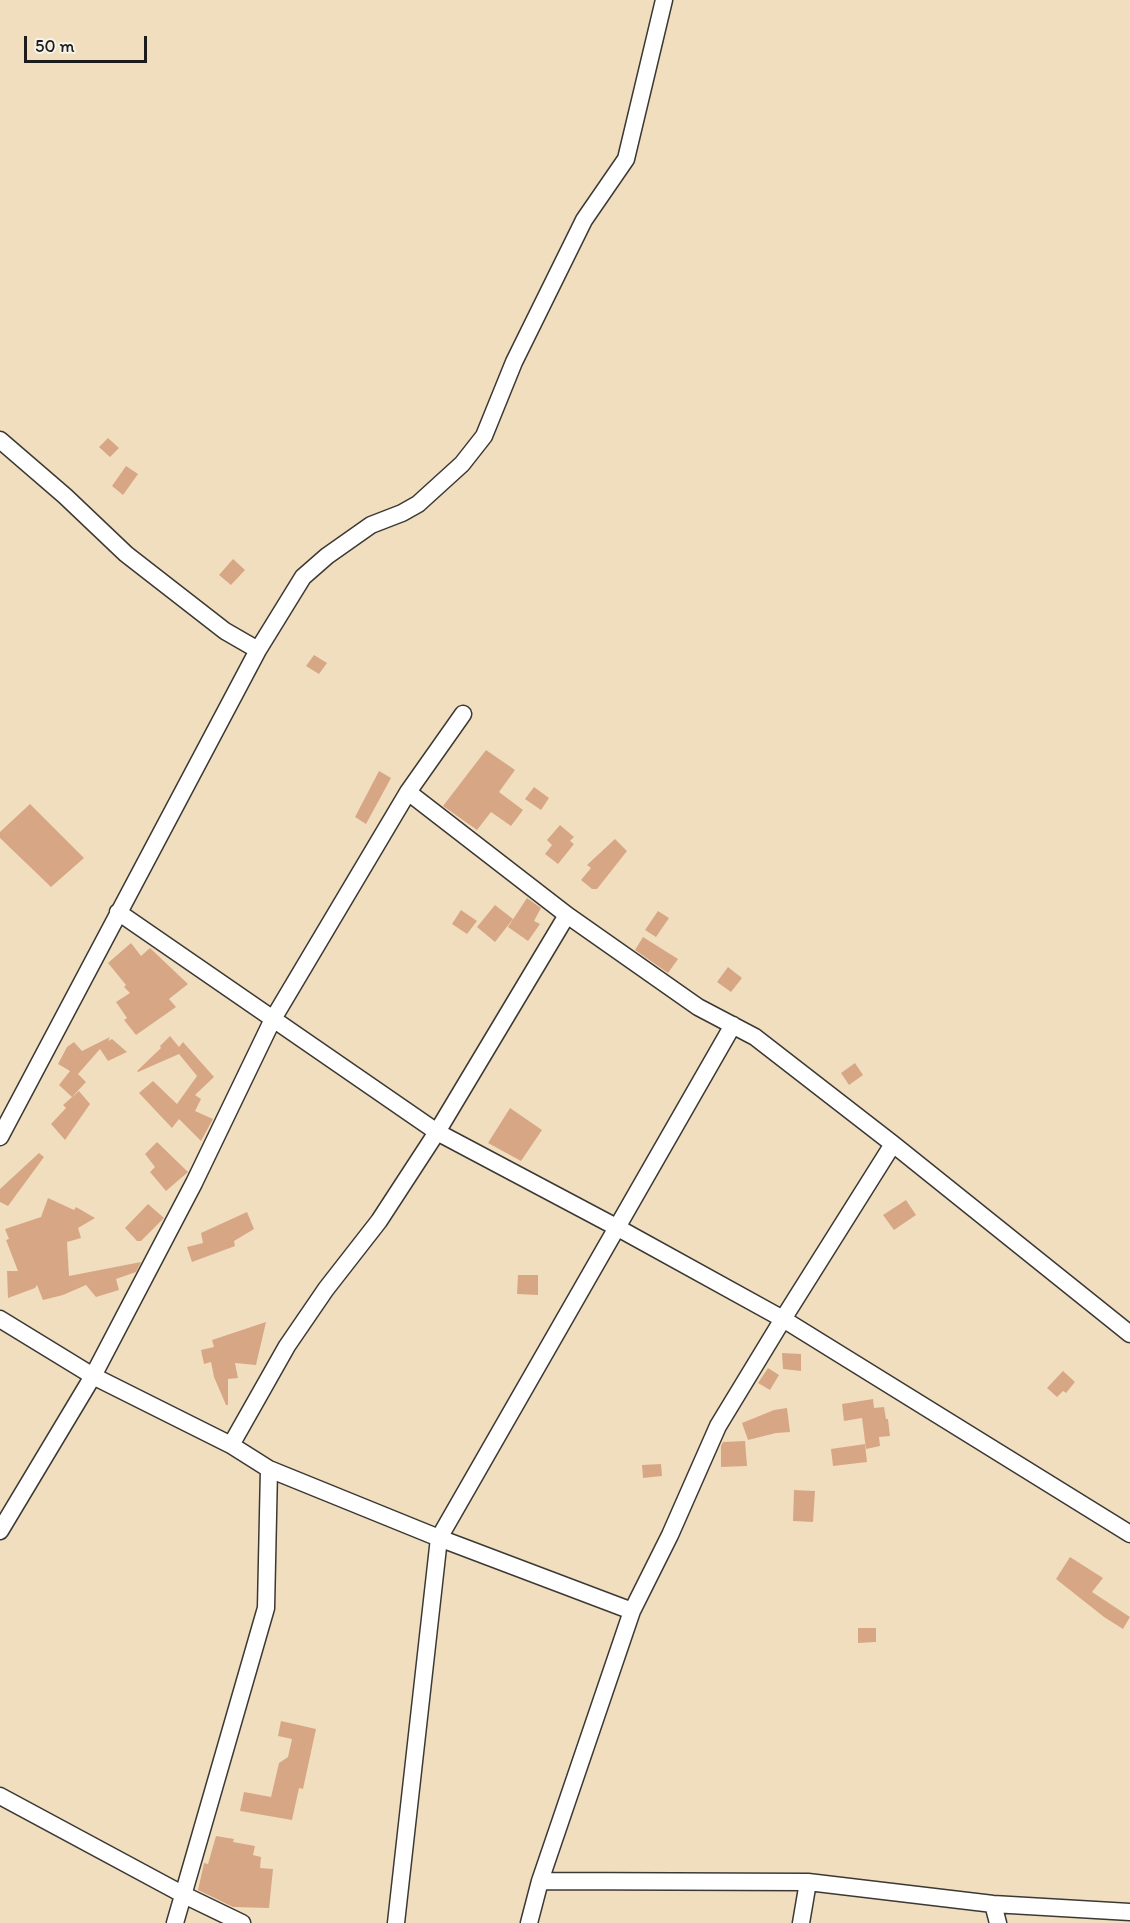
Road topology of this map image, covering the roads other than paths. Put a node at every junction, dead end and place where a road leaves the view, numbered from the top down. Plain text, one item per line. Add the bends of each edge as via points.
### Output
1 (664, 0) edge
2 (0, 440) edge
3 (258, 650) junction
4 (463, 714) dead end
5 (408, 792) junction
6 (118, 912) junction
7 (567, 915) junction
8 (273, 1019) junction
9 (734, 1025) junction
10 (437, 1132) junction
11 (0, 1137) edge
12 (893, 1144) junction
13 (618, 1228) junction
14 (0, 1319) edge
15 (783, 1319) junction
16 (1130, 1334) edge
17 (93, 1376) junction
18 (231, 1445) junction
19 (269, 1469) junction
20 (0, 1531) edge
21 (1130, 1534) edge
22 (439, 1538) junction
23 (632, 1611) junction
24 (0, 1796) edge
25 (540, 1881) junction
26 (808, 1882) junction
27 (184, 1895) junction
28 (993, 1904) junction
29 (1130, 1912) edge
30 (175, 1923) edge
31 (242, 1923) edge
32 (396, 1923) edge
33 (529, 1923) edge
34 (801, 1923) edge
35 (998, 1923) edge

1 - 3 street via 626,159 584,220 514,362 483,436 462,464 418,504 371,525 303,577
2 - 3 street via 126,554 225,631
3 - 6 street
4 - 5 street
5 - 7 street
5 - 8 street
6 - 8 street
6 - 11 street
7 - 9 street via 698,1006
7 - 10 street
8 - 10 street
8 - 17 street via 194,1184
9 - 12 street via 756,1037
9 - 13 street
10 - 13 street
10 - 18 street via 379,1221 287,1346
12 - 15 street
12 - 16 street
13 - 15 street
13 - 22 street
14 - 17 street
15 - 21 street
15 - 23 street via 718,1426
17 - 18 street
17 - 20 street
18 - 19 street
19 - 22 street
19 - 27 street via 266,1608
22 - 23 street
22 - 32 street
23 - 25 street
24 - 27 street
25 - 26 street
25 - 33 street
26 - 28 street
26 - 34 street
27 - 30 street
27 - 31 street
28 - 29 street
28 - 35 street

